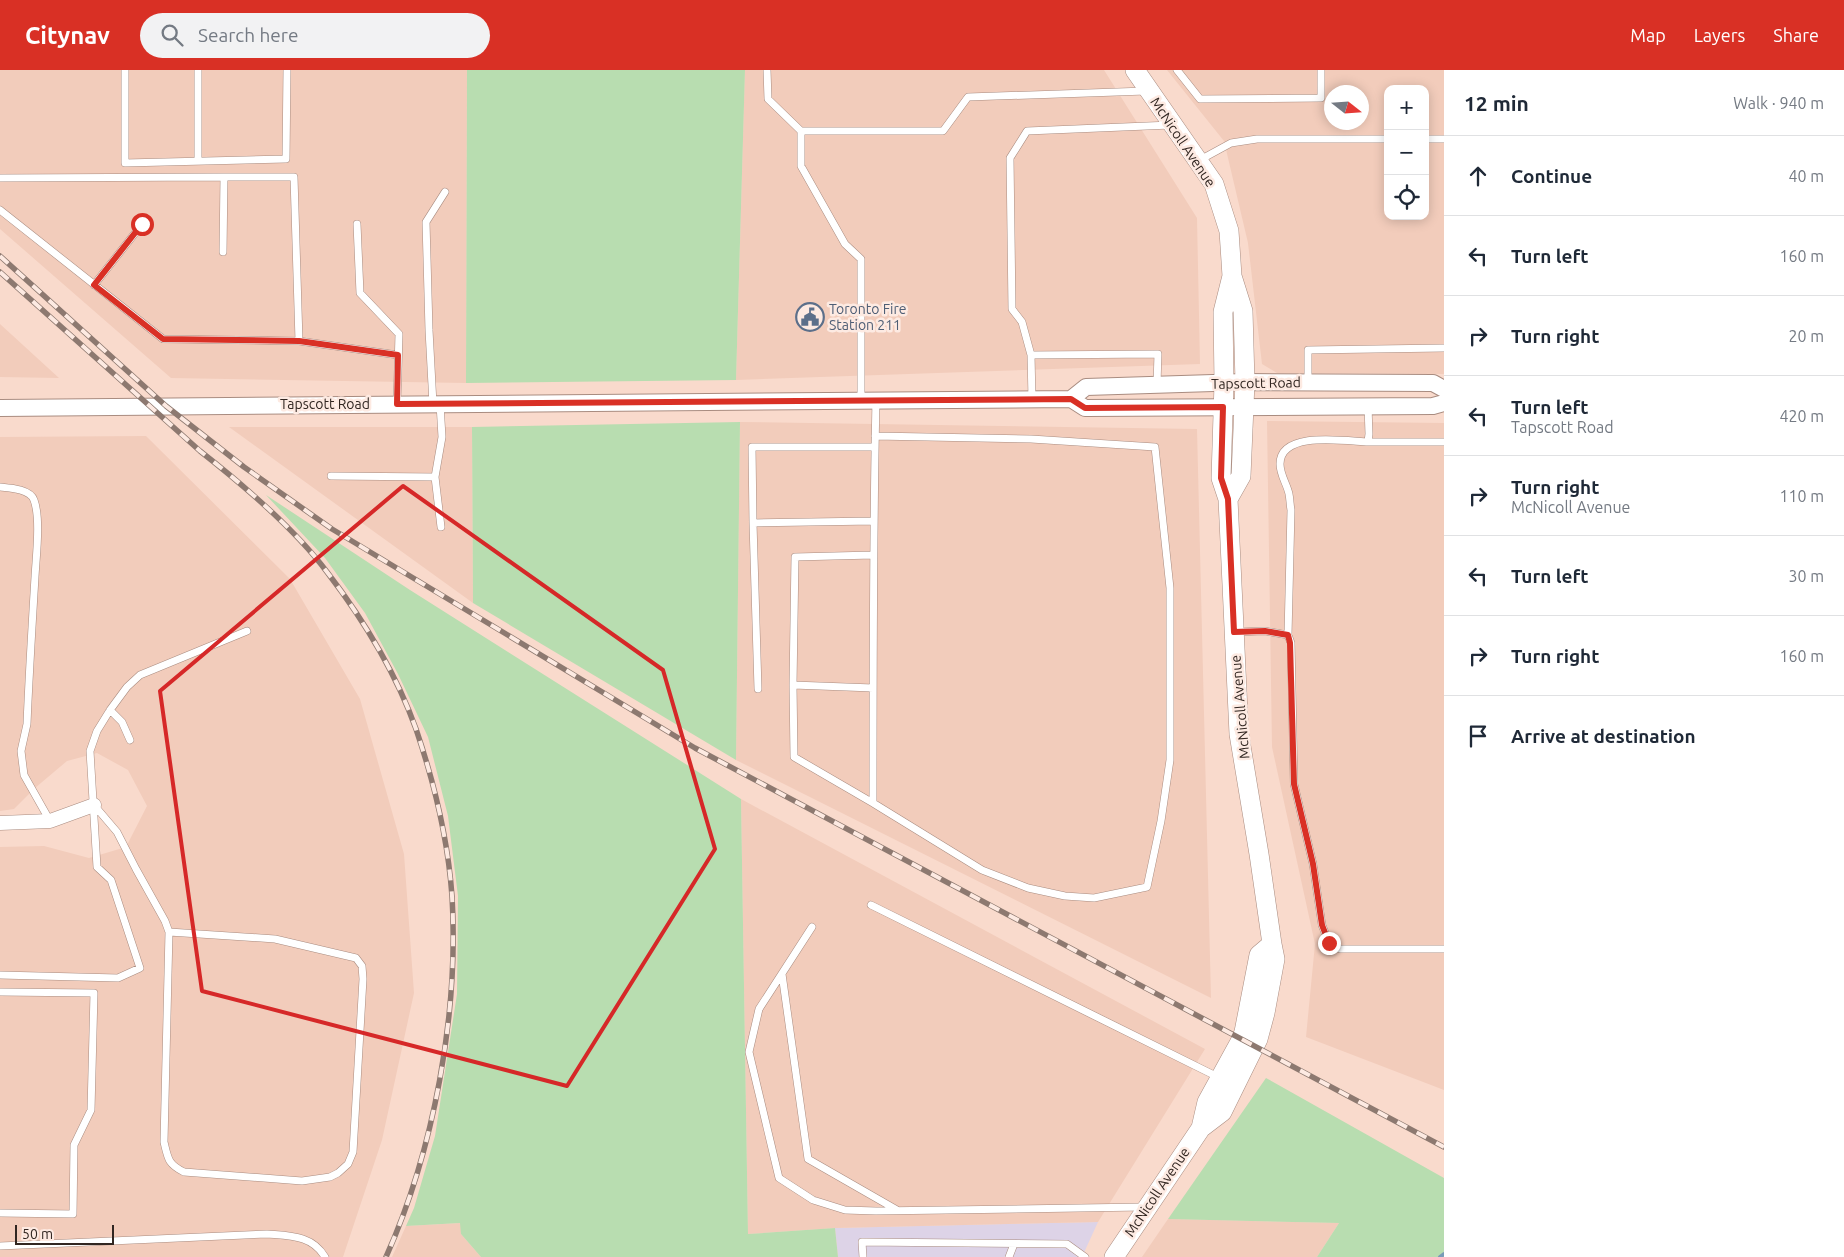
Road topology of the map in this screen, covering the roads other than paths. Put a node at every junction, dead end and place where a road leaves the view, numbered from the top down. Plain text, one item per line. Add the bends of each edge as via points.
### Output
1 (125, 70) edge
2 (198, 70) edge
3 (286, 70) edge
4 (767, 70) edge
5 (1135, 70) edge
6 (1177, 70) edge
7 (1321, 70) edge
8 (1149, 90) junction
9 (1174, 125) junction
10 (801, 131) junction
11 (1384, 139) edge
12 (1429, 139) edge
13 (1444, 139) edge
14 (198, 161) junction
15 (1198, 161) junction
16 (224, 177) junction
17 (0, 178) edge
18 (445, 192) dead end
19 (0, 210) edge
20 (142, 224) dead end
21 (357, 224) dead end
22 (222, 252) dead end
23 (1232, 276) junction
24 (94, 285) junction
25 (299, 341) junction
26 (1444, 348) edge
27 (398, 355) junction
28 (1031, 355) junction
29 (1224, 382) junction
30 (1245, 382) junction
31 (1308, 382) junction
32 (1157, 385) junction
33 (1444, 389) edge
34 (1032, 399) junction
35 (1071, 399) junction
36 (869, 400) junction
37 (437, 403) junction
38 (1444, 403) edge
39 (397, 404) junction
40 (1245, 406) junction
41 (1368, 406) junction
42 (1223, 407) junction
43 (0, 408) edge
44 (875, 436) junction
45 (1368, 442) junction
46 (1444, 442) edge
47 (875, 447) junction
48 (331, 476) dead end
49 (436, 478) junction
50 (0, 487) edge
51 (1228, 499) junction
52 (874, 521) junction
53 (753, 523) junction
54 (442, 527) dead end
55 (873, 555) junction
56 (247, 631) dead end
57 (1234, 632) junction
58 (1288, 635) junction
59 (793, 685) junction
60 (873, 688) junction
61 (758, 689) dead end
62 (110, 710) junction
63 (130, 740) dead end
64 (873, 803) junction
65 (94, 805) junction
66 (50, 822) junction
67 (0, 823) edge
68 (871, 904) dead end
69 (812, 927) dead end
70 (169, 932) junction
71 (1272, 944) junction
72 (1444, 949) edge
73 (782, 974) junction
74 (0, 975) edge
75 (0, 992) edge
76 (1220, 1078) junction
77 (1201, 1128) junction
78 (1146, 1207) junction
79 (897, 1211) junction
80 (0, 1213) edge
81 (1014, 1244) junction
82 (0, 1246) edge
83 (325, 1257) edge
84 (863, 1257) edge
85 (1009, 1257) edge
86 (1085, 1257) edge
87 (1114, 1257) edge

1 - 14 lane via 124,163
2 - 14 lane
3 - 14 lane via 286,159
4 - 10 lane via 768,99
5 - 8 main road, McNicoll Avenue
6 - 7 lane via 1200,99 1321,98
8 - 9 main road, McNicoll Avenue
8 - 10 lane via 968,96 943,131
9 - 15 main road, McNicoll Avenue
9 - 28 lane via 1027,132 1010,158 1012,309 1022,322
10 - 36 lane via 801,166 845,244 861,259
11 - 15 lane via 1257,139 1231,143
12 - 13 lane
15 - 23 main road, McNicoll Avenue via 1214,184 1229,231
16 - 17 lane
16 - 22 lane
16 - 25 lane via 294,177
18 - 37 lane via 426,222 429,330
19 - 24 lane
20 - 24 lane
21 - 27 lane via 360,293 399,334
23 - 29 main road, McNicoll Avenue via 1223,312
23 - 30 main road, McNicoll Avenue via 1243,311
24 - 25 lane via 163,339
25 - 27 lane
26 - 31 lane via 1308,350
27 - 39 lane
28 - 32 lane via 1158,354
28 - 34 lane
29 - 30 street, Tapscott Road
29 - 32 street, Tapscott Road
29 - 42 main road, McNicoll Avenue
30 - 31 street, Tapscott Road
30 - 40 main road, McNicoll Avenue
31 - 33 street, Tapscott Road via 1433,383
32 - 35 street, Tapscott Road via 1086,387
34 - 35 street, Tapscott Road
34 - 36 street, Tapscott Road
35 - 42 street, Tapscott Road via 1085,408
36 - 37 street, Tapscott Road
36 - 44 lane
37 - 39 street, Tapscott Road
37 - 49 lane via 442,437
38 - 41 street, Tapscott Road via 1433,406
39 - 43 street, Tapscott Road
40 - 41 street, Tapscott Road
40 - 42 street, Tapscott Road
40 - 51 main road, McNicoll Avenue via 1241,476
41 - 45 lane
42 - 51 main road, McNicoll Avenue via 1221,478
44 - 47 lane
44 - 64 lane via 974,437 1155,447 1170,588 1170,760 1146,887 1094,898 1028,888 982,870
45 - 46 lane
45 - 58 lane via 1303,440 1282,452 1280,465 1291,510
47 - 52 lane
47 - 53 lane via 752,446
48 - 49 lane
49 - 54 lane
50 - 66 lane via 27,493 34,499 36,512 27,714 21,751 24,775
51 - 57 main road, McNicoll Avenue
52 - 53 lane
52 - 55 lane
53 - 61 lane
55 - 59 lane via 795,557
55 - 60 lane
56 - 62 lane via 140,675 126,687
57 - 58 lane via 1265,631
57 - 71 main road, McNicoll Avenue via 1239,734
58 - 72 lane via 1294,784 1313,864 1322,925 1329,943 1340,949
59 - 60 lane
59 - 64 lane via 794,757
60 - 64 lane
62 - 63 lane via 122,722
62 - 65 lane via 90,751
65 - 66 street
65 - 70 lane via 118,832
65 - 74 lane via 97,867 111,880 140,968 118,978
66 - 67 street
68 - 76 lane
69 - 73 lane
70 - 70 lane via 164,1142 173,1166 184,1172 302,1181 338,1173 348,1164 353,1152 362,966 356,958 275,939
71 - 76 main road, McNicoll Avenue via 1259,955 1244,1032
71 - 77 main road, McNicoll Avenue via 1275,959 1255,1047 1222,1112
73 - 79 lane via 808,1159
73 - 79 lane via 759,1009 749,1052 779,1178 813,1200 845,1210
75 - 80 lane via 94,993 91,1110 74,1145 73,1214
76 - 77 main road, McNicoll Avenue via 1207,1102
77 - 78 main road, McNicoll Avenue
78 - 79 lane
78 - 87 main road, McNicoll Avenue
81 - 84 lane via 862,1242
81 - 85 lane
81 - 86 lane via 1067,1244
82 - 83 lane via 267,1234 303,1238 321,1250

